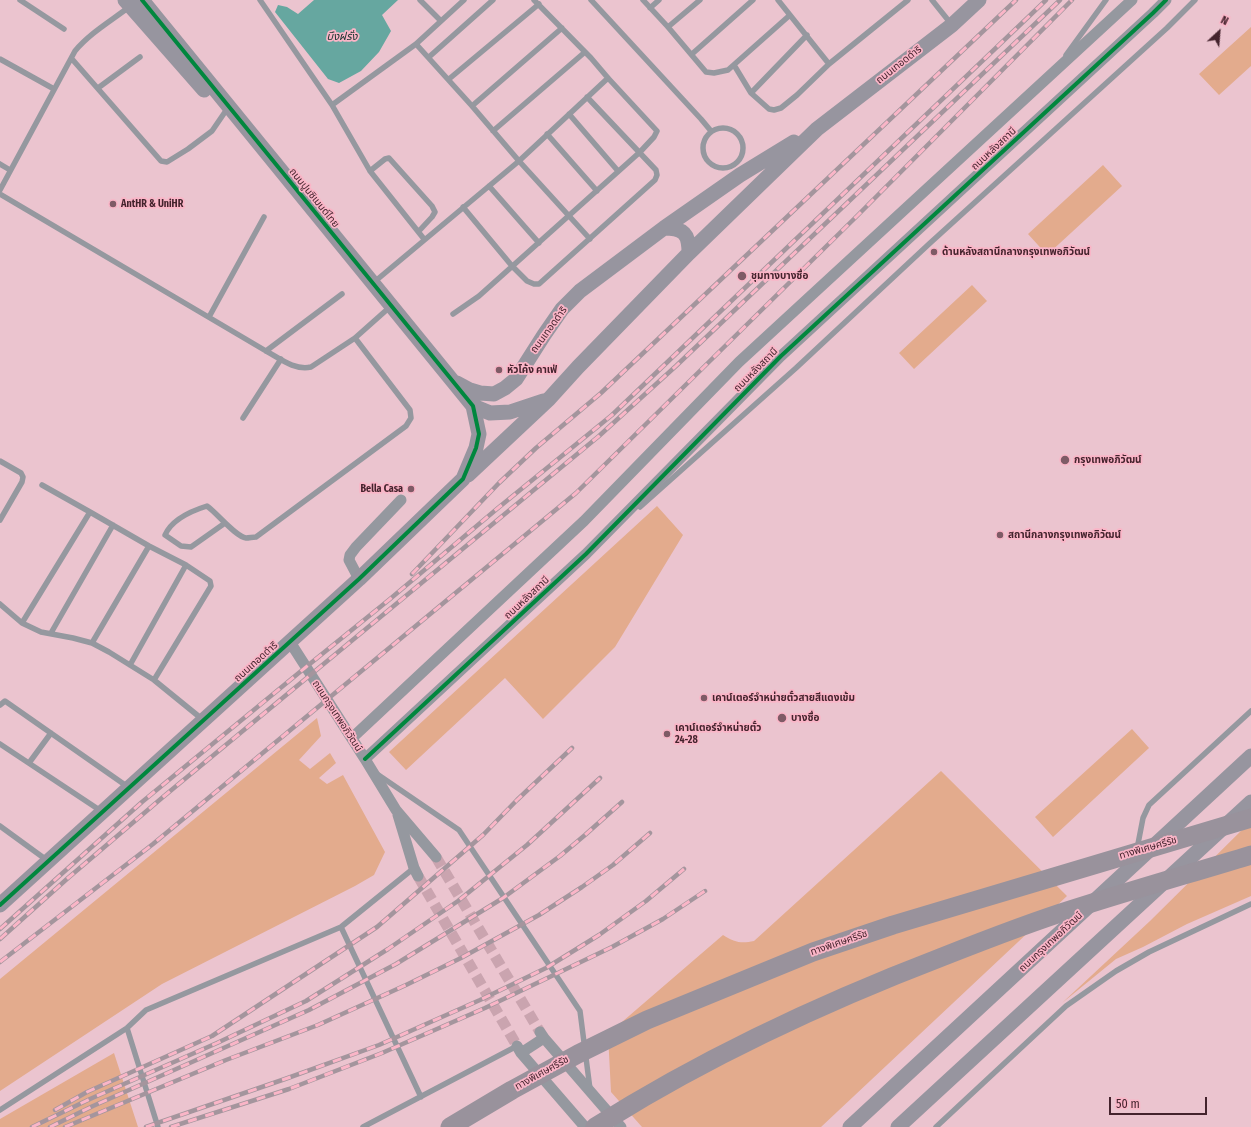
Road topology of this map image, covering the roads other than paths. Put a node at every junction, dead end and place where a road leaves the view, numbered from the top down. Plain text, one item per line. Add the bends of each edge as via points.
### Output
1 (20, 0) edge
2 (155, 0) edge
3 (260, 0) edge
4 (420, 0) edge
5 (464, 0) edge
6 (493, 0) edge
7 (591, 0) edge
8 (643, 0) edge
9 (659, 0) edge
10 (700, 0) edge
11 (753, 0) edge
12 (778, 0) edge
13 (908, 0) edge
14 (932, 0) edge
15 (979, 0) edge
16 (1106, 0) edge
17 (1132, 0) edge
18 (1166, 0) edge
19 (1195, 0) edge
20 (133, 2) edge
21 (536, 2) edge
22 (650, 8) junction
23 (790, 15) junction
24 (441, 21) junction
25 (952, 25) junction
26 (668, 27) junction
27 (562, 28) junction
28 (64, 29) dead end
29 (808, 35) junction
30 (416, 44) junction
31 (585, 52) junction
32 (692, 54) junction
33 (140, 57) dead end
34 (429, 57) junction
35 (0, 59) edge
36 (72, 59) junction
37 (829, 64) junction
38 (734, 65) junction
39 (1053, 73) junction
40 (608, 78) junction
41 (449, 79) junction
42 (54, 88) junction
43 (98, 88) junction
44 (751, 94) junction
45 (587, 97) junction
46 (332, 105) junction
47 (472, 106) junction
48 (225, 112) junction
49 (569, 114) junction
50 (817, 129) junction
51 (493, 131) junction
52 (711, 132) junction
53 (547, 134) junction
54 (253, 137) junction
55 (640, 152) junction
56 (519, 161) junction
57 (0, 164) edge
58 (10, 170) junction
59 (737, 170) junction
60 (370, 171) junction
61 (618, 171) junction
62 (489, 186) junction
63 (0, 190) edge
64 (597, 191) junction
65 (0, 194) edge
66 (463, 207) junction
67 (569, 216) junction
68 (264, 217) dead end
69 (664, 228) junction
70 (419, 231) junction
71 (424, 239) junction
72 (590, 239) junction
73 (540, 243) junction
74 (689, 253) junction
75 (512, 266) junction
76 (372, 283) junction
77 (342, 294) dead end
78 (392, 306) junction
79 (453, 314) dead end
80 (209, 317) junction
81 (355, 338) junction
82 (266, 350) junction
83 (281, 359) junction
84 (453, 380) junction
85 (549, 399) junction
86 (474, 406) junction
87 (244, 418) dead end
88 (0, 461) edge
89 (463, 479) junction
90 (42, 485) dead end
91 (401, 500) dead end
92 (90, 512) junction
93 (0, 520) edge
94 (225, 523) junction
95 (113, 525) junction
96 (149, 546) junction
97 (586, 554) junction
98 (186, 565) junction
99 (359, 579) junction
100 (0, 604) edge
101 (22, 623) junction
102 (51, 633) junction
103 (290, 642) junction
104 (92, 643) junction
105 (130, 665) junction
106 (154, 680) junction
107 (0, 705) edge
108 (1251, 711) edge
109 (204, 720) junction
110 (51, 733) junction
111 (352, 738) junction
112 (0, 744) edge
113 (1251, 756) edge
114 (365, 758) junction
115 (29, 763) junction
116 (372, 771) junction
117 (128, 787) junction
118 (1251, 802) edge
119 (396, 810) junction
120 (102, 812) junction
121 (1251, 818) edge
122 (0, 826) edge
123 (1251, 855) edge
124 (436, 857) tunnel mouth
125 (48, 861) junction
126 (1134, 865) junction
127 (416, 872) joint
128 (1251, 904) edge
129 (0, 905) edge
130 (341, 927) junction
131 (128, 1028) junction
132 (519, 1049) junction
133 (591, 1092) junction
134 (421, 1097) junction
135 (0, 1110) edge
136 (158, 1127) edge
137 (363, 1127) edge
138 (450, 1127) edge
139 (585, 1127) edge
140 (595, 1127) edge
141 (621, 1127) edge
142 (850, 1127) edge
143 (898, 1127) edge
144 (936, 1127) edge

1 - 28 lane
2 - 54 street, ถนนปูนซิเมนต์ไทย via 225,84
3 - 46 lane
4 - 24 lane
5 - 24 lane
6 - 34 lane
7 - 52 lane
8 - 22 lane
9 - 22 lane
10 - 26 lane
11 - 32 lane
12 - 23 lane
13 - 37 lane
14 - 25 lane
15 - 25 street, ถนนเทอดดำริ
16 - 39 lane
17 - 39 street, ถนนหลังสถานี
18 - 97 street, ถนนหลังสถานี via 781,356
19 - 97 lane via 805,360
20 - 36 lane via 80,45
20 - 48 street, ถนนปูนซิเมนต์ไทย via 200,86
20 - 54 street, ถนนปูนซิเมนต์ไทย via 219,93
21 - 27 lane
21 - 41 lane
22 - 26 lane
23 - 29 lane
23 - 38 lane
24 - 30 lane
25 - 50 street, ถนนเทอดดำริ
26 - 32 lane
27 - 31 lane
27 - 47 lane
29 - 37 lane
29 - 44 lane
30 - 34 lane
30 - 46 lane
31 - 40 lane
31 - 51 lane
32 - 38 lane via 706,72 722,72
33 - 43 lane
34 - 41 lane
35 - 42 lane
36 - 42 lane
36 - 43 lane
37 - 44 lane via 781,108 769,109
38 - 44 lane
39 - 111 street, ถนนหลังสถานี via 739,362 584,521
40 - 45 lane
40 - 55 lane via 657,131
41 - 47 lane
42 - 58 lane
43 - 48 lane via 155,155 167,162 212,131
45 - 49 lane
45 - 55 lane
46 - 60 lane
47 - 51 lane
48 - 54 street, ถนนปูนซิเมนต์ไทย
49 - 53 lane
49 - 61 lane
50 - 59 street, ถนนเทอดดำริ
50 - 74 street, ถนนเทอดดำริ
51 - 56 lane
52 - 59 lane via 703,143 704,157 714,167
52 - 59 lane via 723,128 735,132 740,137 743,149
53 - 56 lane
53 - 64 lane
54 - 76 street, ถนนปูนซิเมนต์ไทย
55 - 61 lane
55 - 72 lane via 656,170 655,180
56 - 62 lane
56 - 67 lane
57 - 58 lane
58 - 63 lane
59 - 69 street, ถนนเทอดดำริ
60 - 70 lane
60 - 70 lane via 390,158 432,206 435,212
61 - 64 lane
62 - 66 lane
62 - 73 lane
64 - 67 lane
65 - 80 lane
66 - 71 lane
66 - 75 lane
67 - 72 lane
67 - 73 lane
68 - 80 lane
69 - 74 street via 676,228 686,234
69 - 84 street, ถนนเทอดดำริ via 580,291 544,335 516,379 506,388 494,394 480,394
70 - 71 lane
71 - 76 lane
72 - 75 lane via 539,284 527,281
73 - 75 lane
74 - 85 street, ถนนเทอดดำริ
75 - 79 lane via 479,296
76 - 78 street, ถนนปูนซิเมนต์ไทย
77 - 82 lane
78 - 81 lane
78 - 84 street, ถนนปูนซิเมนต์ไทย
80 - 82 lane
81 - 83 lane via 304,369
81 - 94 lane via 410,410 411,418 406,426 256,537 245,538
82 - 83 lane
83 - 87 lane
84 - 86 street, ถนนปูนซิเมนต์ไทย
85 - 86 street, ถนนเทอดดำริ via 510,412 490,414
85 - 89 street, ถนนเทอดดำริ
86 - 89 street, ถนนเทอดดำริ via 479,434
88 - 93 lane via 21,473 23,477
89 - 99 street, ถนนเทอดดำริ
90 - 92 lane
91 - 99 street via 350,555 349,560
92 - 95 lane
92 - 101 lane
94 - 94 lane via 207,506 194,510 174,522 166,535 181,546 191,547
95 - 96 lane
95 - 102 lane
96 - 98 lane
96 - 104 lane
97 - 114 street, ถนนหลังสถานี
98 - 105 lane
98 - 106 lane via 210,581 211,586
99 - 103 street, ถนนเทอดดำริ
100 - 101 lane
101 - 102 lane via 41,632
102 - 104 lane
103 - 109 street, ถนนเทอดดำริ
103 - 111 street, ถนนกรุงเทพอภิวัฒน์
104 - 105 lane
105 - 106 lane
106 - 109 lane
107 - 110 lane via 5,701
108 - 126 lane via 1149,805 1143,818
109 - 117 street, ถนนเทอดดำริ
110 - 115 lane
110 - 117 lane
111 - 114 street, ถนนกรุงเทพอภิวัฒน์
112 - 115 lane
113 - 126 street, ถนนกรุงเทพอภิวัฒน์
114 - 116 street, ถนนกรุงเทพอภิวัฒน์
115 - 120 lane
116 - 119 street, ถนนกรุงเทพอภิวัฒน์
116 - 133 lane via 459,830 580,1010
117 - 120 street, ถนนเทอดดำริ
118 - 143 street
119 - 124 street, ถนนกรุงเทพอภิวัฒน์
119 - 127 street, ถนนกรุงเทพอภิวัฒน์
120 - 125 street, ถนนเทอดดำริ
121 - 138 highway, ทางพิเศษศรีรัช, bridge via 892,924 813,952 731,984 626,1030 571,1057
122 - 125 lane
123 - 140 highway, bridge via 1072,909 904,972 818,1008 738,1046
125 - 129 street, ถนนเทอดดำริ
126 - 142 street, ถนนกรุงเทพอภิวัฒน์
127 - 130 lane
128 - 144 lane via 1149,952 1116,971 1066,1006
130 - 131 lane via 146,1010
130 - 134 lane
131 - 135 lane
131 - 136 lane
132 - 133 street via 542,1035
132 - 134 lane
132 - 139 street
133 - 141 street
134 - 137 lane

